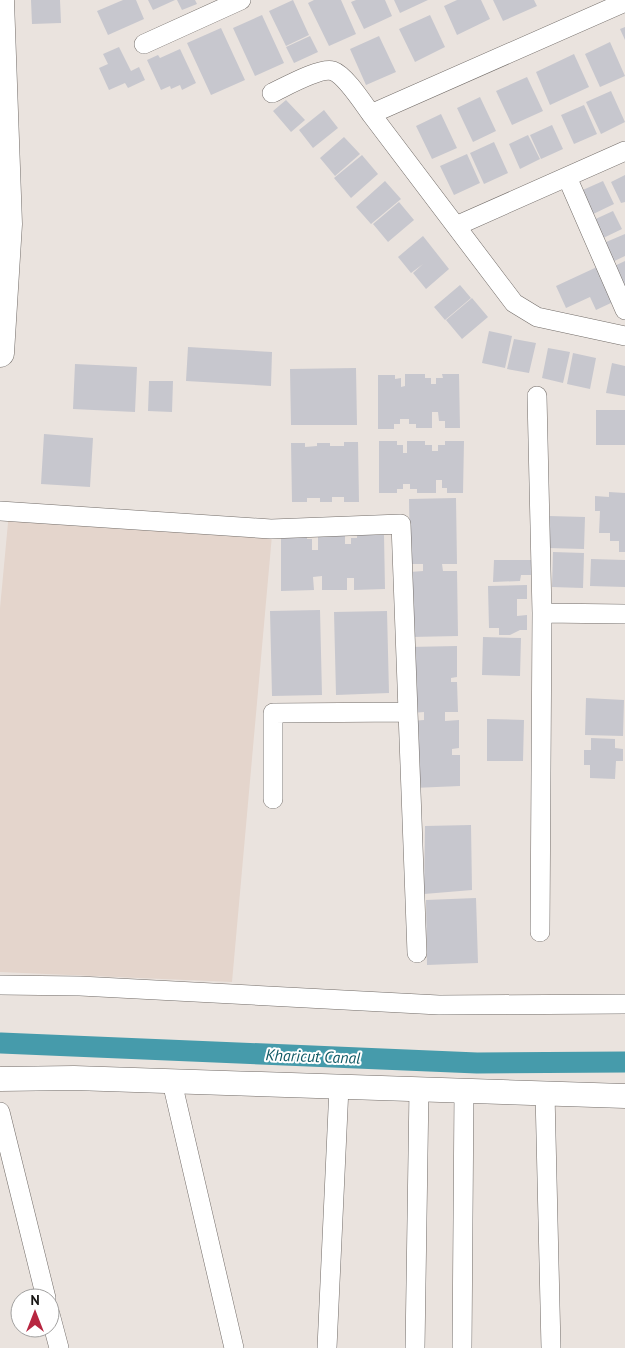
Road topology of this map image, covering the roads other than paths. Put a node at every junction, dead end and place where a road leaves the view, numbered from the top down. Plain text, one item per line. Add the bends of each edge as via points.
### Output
1 (0, 1) edge
2 (231, 2) edge
3 (625, 2) edge
4 (144, 44) dead end
5 (272, 93) dead end
6 (371, 114) junction
7 (625, 151) edge
8 (567, 177) junction
9 (456, 226) junction
10 (625, 310) edge
11 (625, 336) edge
12 (0, 353) edge
13 (537, 396) dead end
14 (0, 511) edge
15 (542, 614) junction
16 (625, 614) edge
17 (408, 712) junction
18 (273, 798) dead end
19 (540, 932) dead end
20 (417, 953) dead end
21 (0, 985) edge
22 (625, 1004) edge
23 (0, 1078) edge
24 (172, 1082) junction
25 (339, 1087) junction
26 (419, 1089) junction
27 (464, 1091) junction
28 (546, 1093) junction
29 (625, 1096) edge
30 (0, 1112) edge
31 (44, 1288) edge
32 (234, 1348) edge
33 (327, 1348) edge
34 (415, 1348) edge
35 (462, 1348) edge
36 (551, 1348) edge

1 - 12 main road via 8,224
2 - 4 street
3 - 6 street
5 - 6 street via 322,71 333,71
6 - 9 street
7 - 8 street
8 - 9 street
8 - 10 street
9 - 11 street via 514,303 537,317
13 - 15 street
14 - 17 street via 271,529 401,524
15 - 16 street
15 - 19 street
17 - 18 street via 273,713
17 - 20 street
21 - 22 street via 80,986 438,1005
23 - 24 street
24 - 25 street
24 - 32 street
25 - 26 street
25 - 33 street
26 - 27 street
26 - 34 street
27 - 28 street
27 - 35 street
28 - 29 street
28 - 36 street
30 - 31 street

